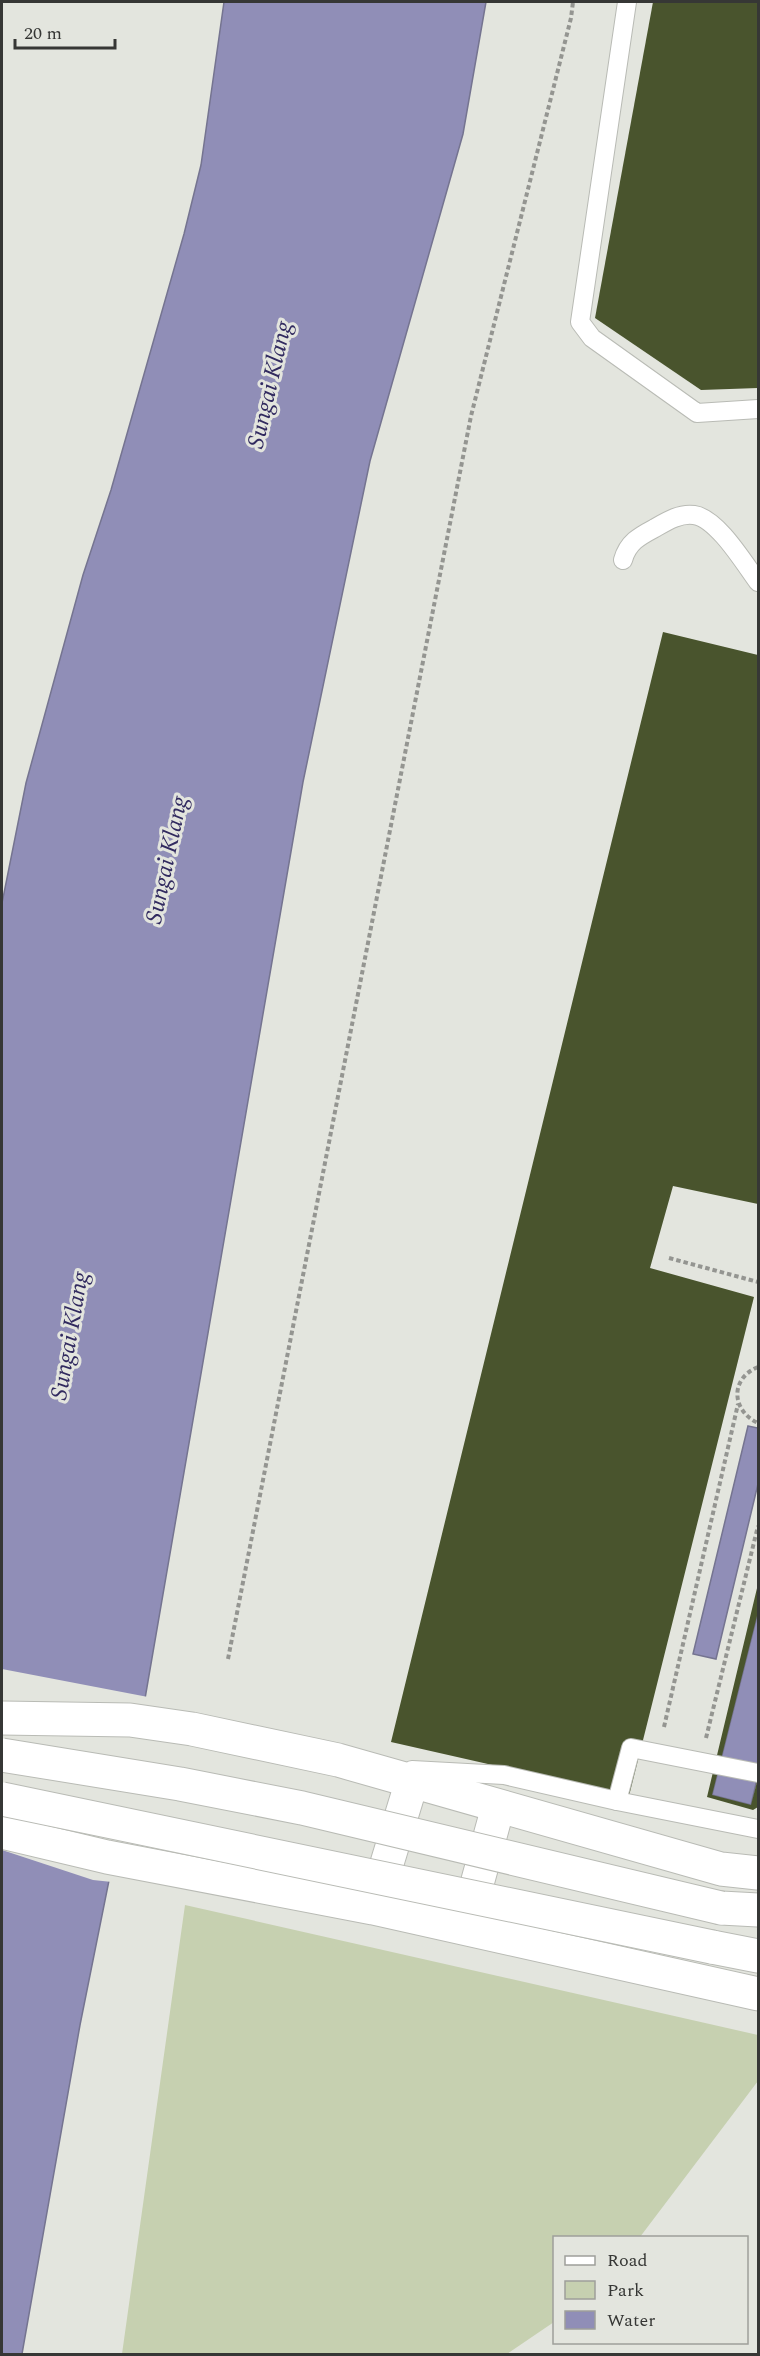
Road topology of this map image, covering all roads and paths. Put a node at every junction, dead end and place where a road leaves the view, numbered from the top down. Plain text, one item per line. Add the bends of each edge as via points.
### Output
1 (573, 2) edge
2 (627, 2) edge
3 (759, 409) edge
4 (623, 560) dead end
5 (759, 582) edge
6 (669, 1258) dead end
7 (759, 1282) edge
8 (759, 1368) edge
9 (738, 1404) junction
10 (759, 1423) edge
11 (759, 1526) edge
12 (228, 1659) dead end
13 (2, 1718) edge
14 (658, 1753) junction
15 (2, 1755) edge
16 (700, 1761) junction
17 (370, 1768) junction
18 (759, 1773) edge
19 (504, 1775) junction
20 (412, 1781) junction
21 (2, 1799) edge
22 (617, 1801) junction
23 (498, 1807) junction
24 (759, 1829) edge
25 (2, 1832) edge
26 (759, 1873) edge
27 (373, 1908) junction
28 (759, 1910) edge
29 (465, 1929) junction
30 (759, 1956) edge
31 (759, 1994) edge

1 - 12 path via 471,417
2 - 3 lane via 580,321 592,338 697,413
4 - 5 lane via 636,539 671,519 695,515 717,528
6 - 7 path
8 - 9 path via 744,1376 737,1394
9 - 10 path via 749,1419
9 - 14 path
11 - 16 path
13 - 17 street via 130,1720 192,1729
14 - 16 lane
14 - 22 lane via 631,1748
15 - 28 street, bridge via 302,1808 721,1908
16 - 18 lane
17 - 19 lane
17 - 20 street
19 - 22 lane
19 - 23 lane
20 - 23 street
20 - 27 street
21 - 30 street, bridge
22 - 24 lane
23 - 26 street via 721,1869
23 - 29 street
25 - 27 street via 107,1857
27 - 29 street
29 - 31 street

